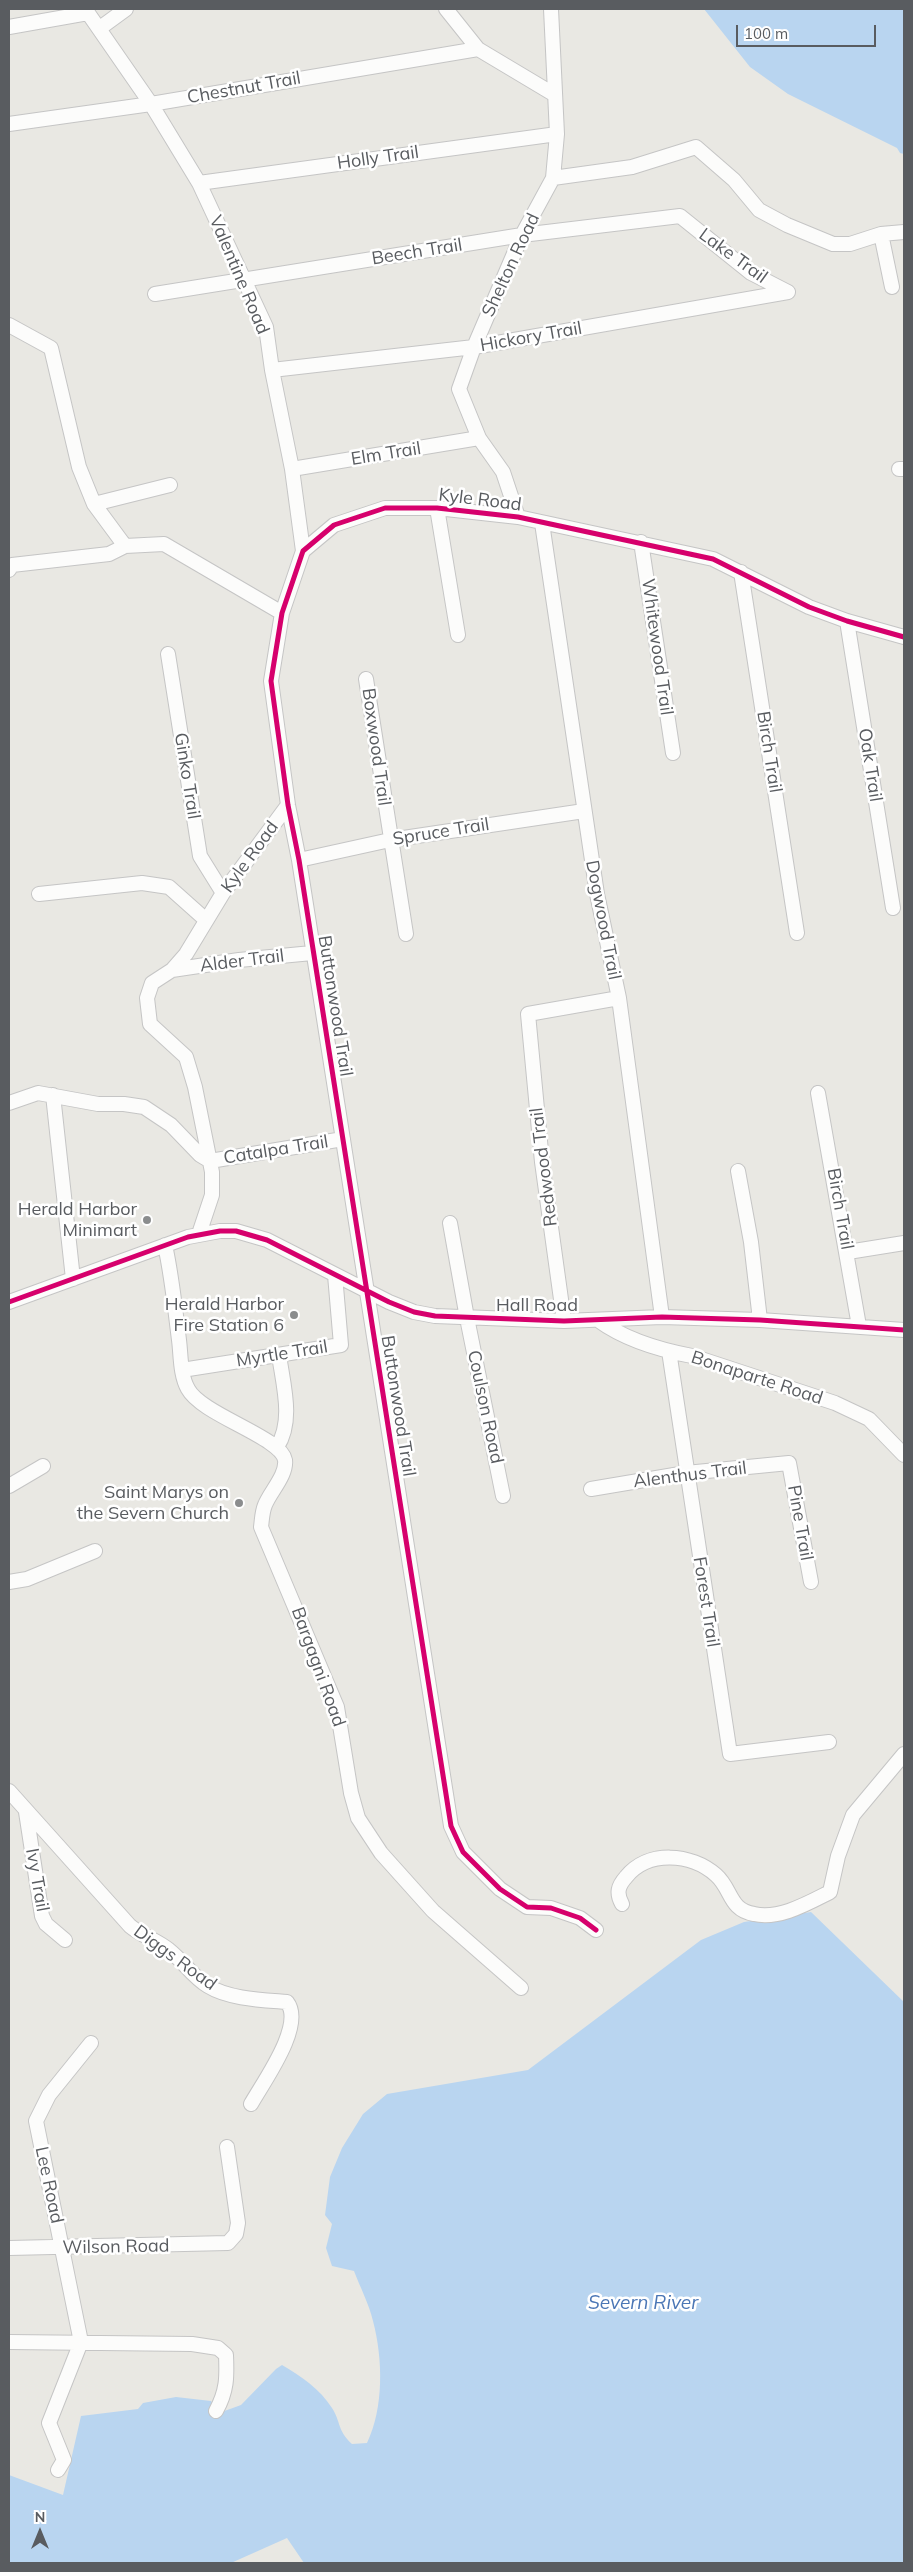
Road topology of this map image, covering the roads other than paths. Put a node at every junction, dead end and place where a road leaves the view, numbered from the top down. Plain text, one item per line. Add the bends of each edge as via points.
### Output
1 (126, 9) edge
2 (446, 9) edge
3 (551, 9) edge
4 (86, 11) edge
5 (9, 27) edge
6 (100, 28) junction
7 (478, 49) junction
8 (555, 95) junction
9 (151, 104) junction
10 (9, 124) edge
11 (557, 134) junction
12 (553, 178) junction
13 (199, 183) junction
14 (680, 216) joint
15 (904, 232) edge
16 (881, 234) junction
17 (522, 235) junction
18 (243, 281) junction
19 (892, 287) dead end
20 (788, 292) joint
21 (155, 294) dead end
22 (9, 325) edge
23 (474, 347) junction
24 (272, 370) junction
25 (479, 438) junction
26 (292, 469) junction
27 (170, 485) dead end
28 (94, 504) junction
29 (437, 508) junction
30 (518, 517) junction
31 (542, 523) junction
32 (641, 542) junction
33 (125, 546) junction
34 (303, 551) junction
35 (9, 570) edge
36 (741, 572) junction
37 (282, 613) junction
38 (847, 621) junction
39 (458, 635) dead end
40 (904, 637) edge
41 (168, 654) dead end
42 (366, 679) dead end
43 (673, 753) dead end
44 (288, 805) junction
45 (584, 811) junction
46 (390, 840) junction
47 (299, 860) junction
48 (223, 893) junction
49 (39, 894) dead end
50 (893, 908) dead end
51 (206, 920) junction
52 (797, 933) dead end
53 (406, 934) dead end
54 (312, 953) junction
55 (172, 970) junction
56 (619, 998) junction
57 (818, 1093) dead end
58 (53, 1095) junction
59 (9, 1103) edge
60 (343, 1139) junction
61 (210, 1161) junction
62 (738, 1171) dead end
63 (450, 1223) dead end
64 (193, 1236) junction
65 (904, 1243) edge
66 (165, 1245) junction
67 (848, 1252) junction
68 (335, 1275) junction
69 (73, 1279) junction
70 (366, 1292) junction
71 (9, 1302) edge
72 (662, 1317) junction
73 (467, 1318) junction
74 (598, 1320) junction
75 (760, 1320) junction
76 (564, 1321) junction
77 (860, 1326) junction
78 (904, 1330) edge
79 (669, 1351) junction
80 (279, 1355) junction
81 (182, 1370) junction
82 (277, 1447) junction
83 (904, 1455) edge
84 (789, 1463) joint
85 (42, 1466) dead end
86 (686, 1473) junction
87 (9, 1486) edge
88 (591, 1489) dead end
89 (504, 1496) dead end
90 (95, 1551) dead end
91 (9, 1582) edge
92 (811, 1582) dead end
93 (829, 1742) dead end
94 (904, 1754) edge
95 (9, 1791) edge
96 (26, 1812) junction
97 (622, 1904) dead end
98 (596, 1930) dead end
99 (65, 1940) dead end
100 (521, 1988) dead end
101 (92, 2043) dead end
102 (251, 2104) dead end
103 (226, 2147) dead end
104 (9, 2248) edge
105 (62, 2248) junction
106 (9, 2342) edge
107 (81, 2342) junction
108 (216, 2411) dead end
109 (58, 2470) dead end

1 - 6 street
2 - 7 street
3 - 8 street
4 - 5 street
4 - 6 street, Valentine Road
6 - 9 street, Valentine Road
7 - 8 street
7 - 9 street, Chestnut Trail
8 - 11 street
9 - 10 street, Chestnut Trail
9 - 13 street, Valentine Road
11 - 12 street
11 - 13 street, Holly Trail
12 - 16 street via 632,167 696,148 734,180 759,210 787,225 833,244 850,244
12 - 17 street, Shelton Road
13 - 18 street, Valentine Road
14 - 17 street, Beech Trail
14 - 20 street, Lake Trail via 751,273
15 - 16 street
16 - 19 street
17 - 18 street, Beech Trail
17 - 23 street, Shelton Road
18 - 21 street, Beech Trail
18 - 24 street, Valentine Road via 266,327
20 - 23 street, Hickory Trail
22 - 28 street via 51,348 79,467
23 - 24 street, Hickory Trail
23 - 25 street, Shelton Road via 459,389
24 - 26 street, Valentine Road
25 - 26 street, Elm Trail
25 - 30 street, Shelton Road via 503,472
26 - 34 street, Valentine Road
27 - 28 street
28 - 33 street
29 - 30 street, Kyle Road
29 - 34 street, Kyle Road via 385,508 334,525
29 - 39 street
30 - 31 street, Kyle Road
31 - 32 street, Kyle Road
31 - 45 street, Dogwood Trail
32 - 36 street, Kyle Road via 713,558
32 - 43 street, Whitewood Trail
33 - 35 street via 109,554 12,565
33 - 37 street via 164,544
34 - 37 street, Kyle Road
36 - 38 street, Kyle Road via 809,607
36 - 52 street, Birch Trail
37 - 44 street, Kyle Road via 270,681
38 - 40 street, Kyle Road
38 - 50 street, Oak Trail
41 - 48 street, Ginko Trail via 200,856
42 - 46 street, Boxwood Trail
44 - 47 street, Buttonwood Trail
44 - 48 street, Kyle Road
45 - 46 street, Spruce Trail
45 - 56 street, Dogwood Trail
46 - 47 street, Spruce Trail
46 - 53 street, Boxwood Trail
47 - 54 street, Buttonwood Trail
48 - 51 street, Kyle Road
49 - 51 street via 142,883 169,887
51 - 55 street, Kyle Road via 186,954
54 - 55 street, Alder Trail
54 - 60 street, Buttonwood Trail
55 - 61 street, Kyle Road via 152,984 147,998 150,1024 186,1057
56 - 72 street, Dogwood Trail
56 - 76 street, Redwood Trail via 528,1014 542,1162
57 - 67 street, Birch Trail
58 - 59 street via 38,1093
58 - 61 street via 98,1104 144,1107 171,1125
58 - 69 street
60 - 61 street, Catalpa Trail
60 - 70 street, Buttonwood Trail
61 - 64 street, Kyle Road via 212,1196
62 - 75 street
63 - 73 street
64 - 66 street, Hall Road
64 - 68 street, Hall Road via 220,1231 254,1235
65 - 67 street
66 - 69 street, Hall Road
66 - 81 street
67 - 77 street, Birch Trail
68 - 70 street, Hall Road
68 - 80 street, Myrtle Trail via 341,1345
69 - 71 street, Hall Road
70 - 73 street, Hall Road via 414,1312
70 - 98 street, Buttonwood Trail via 454,1838 470,1861 500,1889 527,1908 551,1908 580,1918
72 - 74 street, Hall Road
72 - 75 street, Hall Road
73 - 76 street, Hall Road
73 - 89 street, Coulson Road
74 - 76 street, Hall Road
74 - 79 street, Bonaparte Road via 611,1330
75 - 77 street, Hall Road
77 - 78 street, Hall Road
79 - 83 street, Bonaparte Road via 835,1402 869,1419
79 - 86 street, Forest Trail
80 - 81 street, Myrtle Trail
80 - 82 street via 286,1428
81 - 82 street via 188,1390 194,1397
82 - 100 street, Bargagni Road via 284,1464 264,1506 261,1527 336,1708 358,1818 380,1853 433,1911
84 - 86 street, Alenthus Trail
84 - 92 street, Pine Trail
85 - 87 street
86 - 88 street, Alenthus Trail
86 - 93 street, Forest Trail via 730,1754
90 - 91 street via 27,1579
94 - 97 street via 853,1815 838,1856 830,1892 784,1912 757,1915 743,1912 734,1904 716,1875 694,1862 673,1857 651,1858 630,1871 619,1884 618,1896
95 - 96 street, Diggs Road
96 - 99 street, Ivy Trail via 42,1916 46,1924
96 - 102 street, Diggs Road via 130,1926 168,1949 208,1986 241,1996 287,2002 292,2008 288,2035
101 - 105 street, Lee Road via 49,2095 36,2121
103 - 105 street, Wilson Road via 238,2223 236,2234 228,2243
104 - 105 street, Wilson Road
105 - 107 street, Lee Road
106 - 107 street
107 - 108 street via 192,2344 218,2348 226,2355 227,2382 225,2395
107 - 109 street via 49,2423 64,2460

